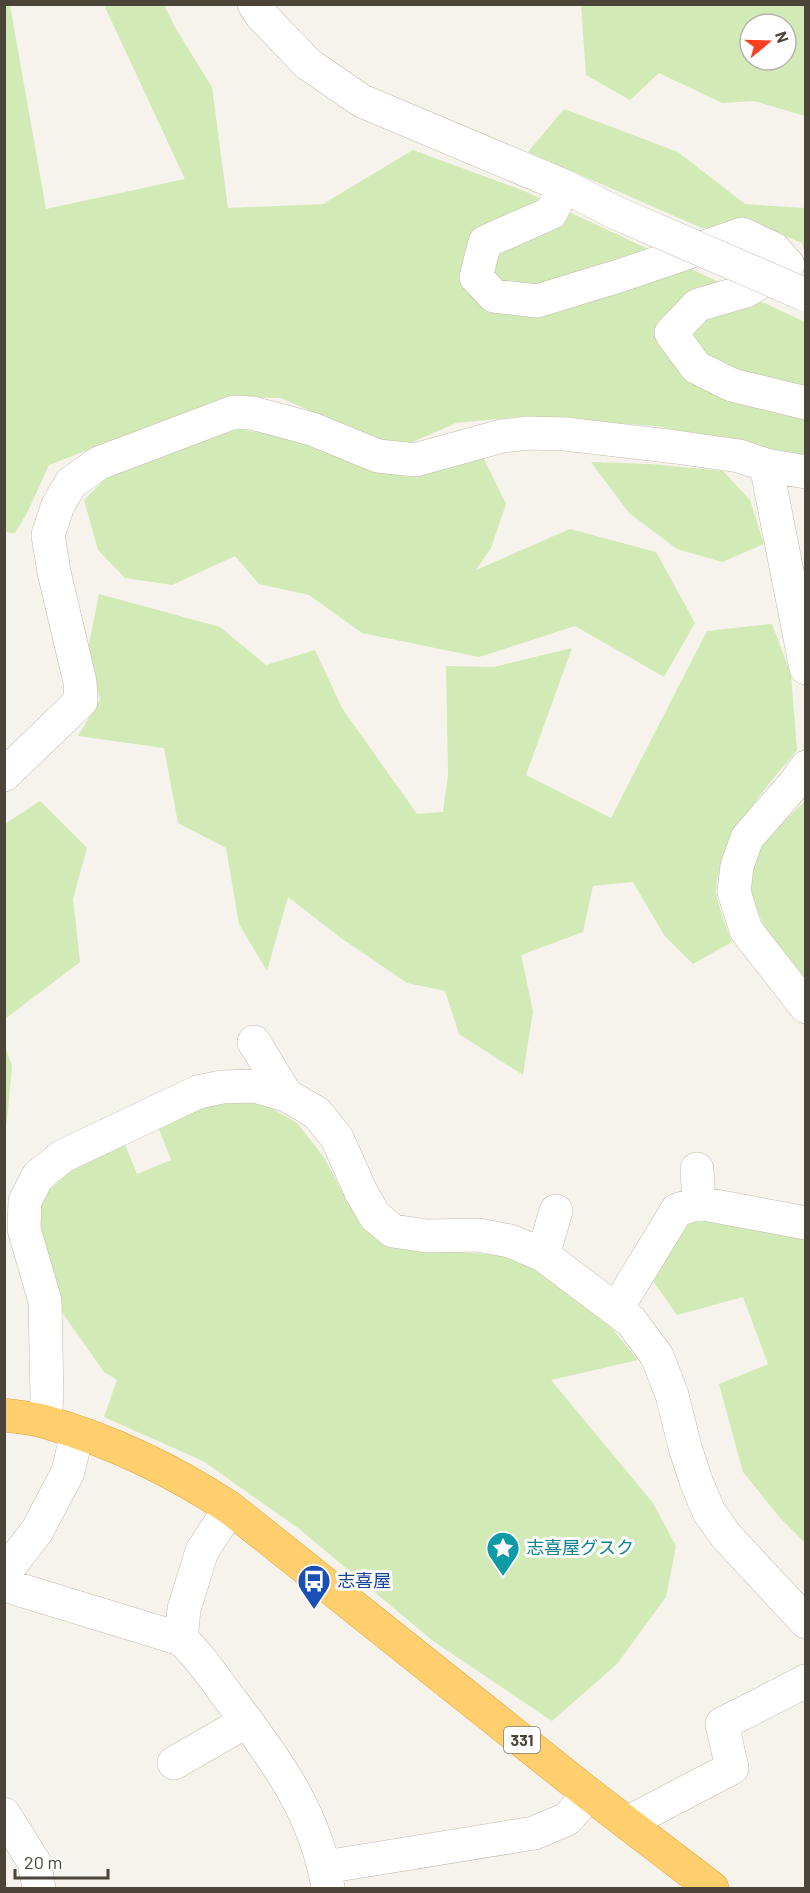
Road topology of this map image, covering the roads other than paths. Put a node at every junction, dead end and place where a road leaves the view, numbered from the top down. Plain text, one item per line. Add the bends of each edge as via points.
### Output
1 (254, 4) edge
2 (564, 186) junction
3 (806, 295) edge
4 (806, 403) edge
5 (765, 465) junction
6 (806, 472) edge
7 (806, 668) edge
8 (806, 766) edge
9 (4, 775) edge
10 (806, 1006) edge
11 (254, 1042) dead end
12 (286, 1095) junction
13 (696, 1169) dead end
14 (699, 1203) junction
15 (556, 1211) dead end
16 (806, 1223) edge
17 (543, 1255) junction
18 (616, 1310) junction
19 (4, 1415) edge
20 (44, 1421) junction
21 (77, 1433) junction
22 (230, 1508) junction
23 (4, 1579) edge
24 (4, 1585) edge
25 (806, 1622) edge
26 (181, 1639) junction
27 (806, 1681) edge
28 (247, 1721) junction
29 (174, 1763) dead end
30 (589, 1794) junction
31 (4, 1814) edge
32 (627, 1823) junction
33 (327, 1878) edge
34 (39, 1888) edge
35 (712, 1888) edge

1 - 2 street via 308,64 362,101
2 - 3 street, bridge via 614,212
2 - 4 street via 551,213 485,242 476,277 494,296 537,301 742,234 774,249 788,265 746,291 698,305 671,333 696,367 732,385
5 - 6 street
5 - 7 street
5 - 9 street via 729,455 565,434 502,436 416,460 378,456 312,429 234,412 99,463 71,483 48,535 81,701
8 - 10 street via 747,838 737,866 734,892 746,930
11 - 12 street
12 - 17 street via 317,1113 338,1138 375,1216 393,1231 427,1236 478,1235 510,1241
12 - 20 street via 255,1086 198,1092 63,1156 38,1176 25,1201 24,1229 45,1301
13 - 14 street
14 - 16 street
14 - 18 street via 677,1210
15 - 17 street
17 - 18 street
18 - 25 street via 631,1321 657,1356 709,1512 727,1537
19 - 20 highway, 331
20 - 21 highway, 331
21 - 22 highway, 331 via 149,1462
21 - 23 street via 68,1472
22 - 26 street via 202,1551 184,1609
22 - 30 highway, 331
24 - 26 street
26 - 28 street
27 - 32 street via 722,1724 732,1768
28 - 29 street
28 - 33 street via 297,1795
30 - 32 highway, 331
30 - 33 street via 567,1819 534,1833
31 - 34 street via 34,1862
32 - 35 highway, 331

